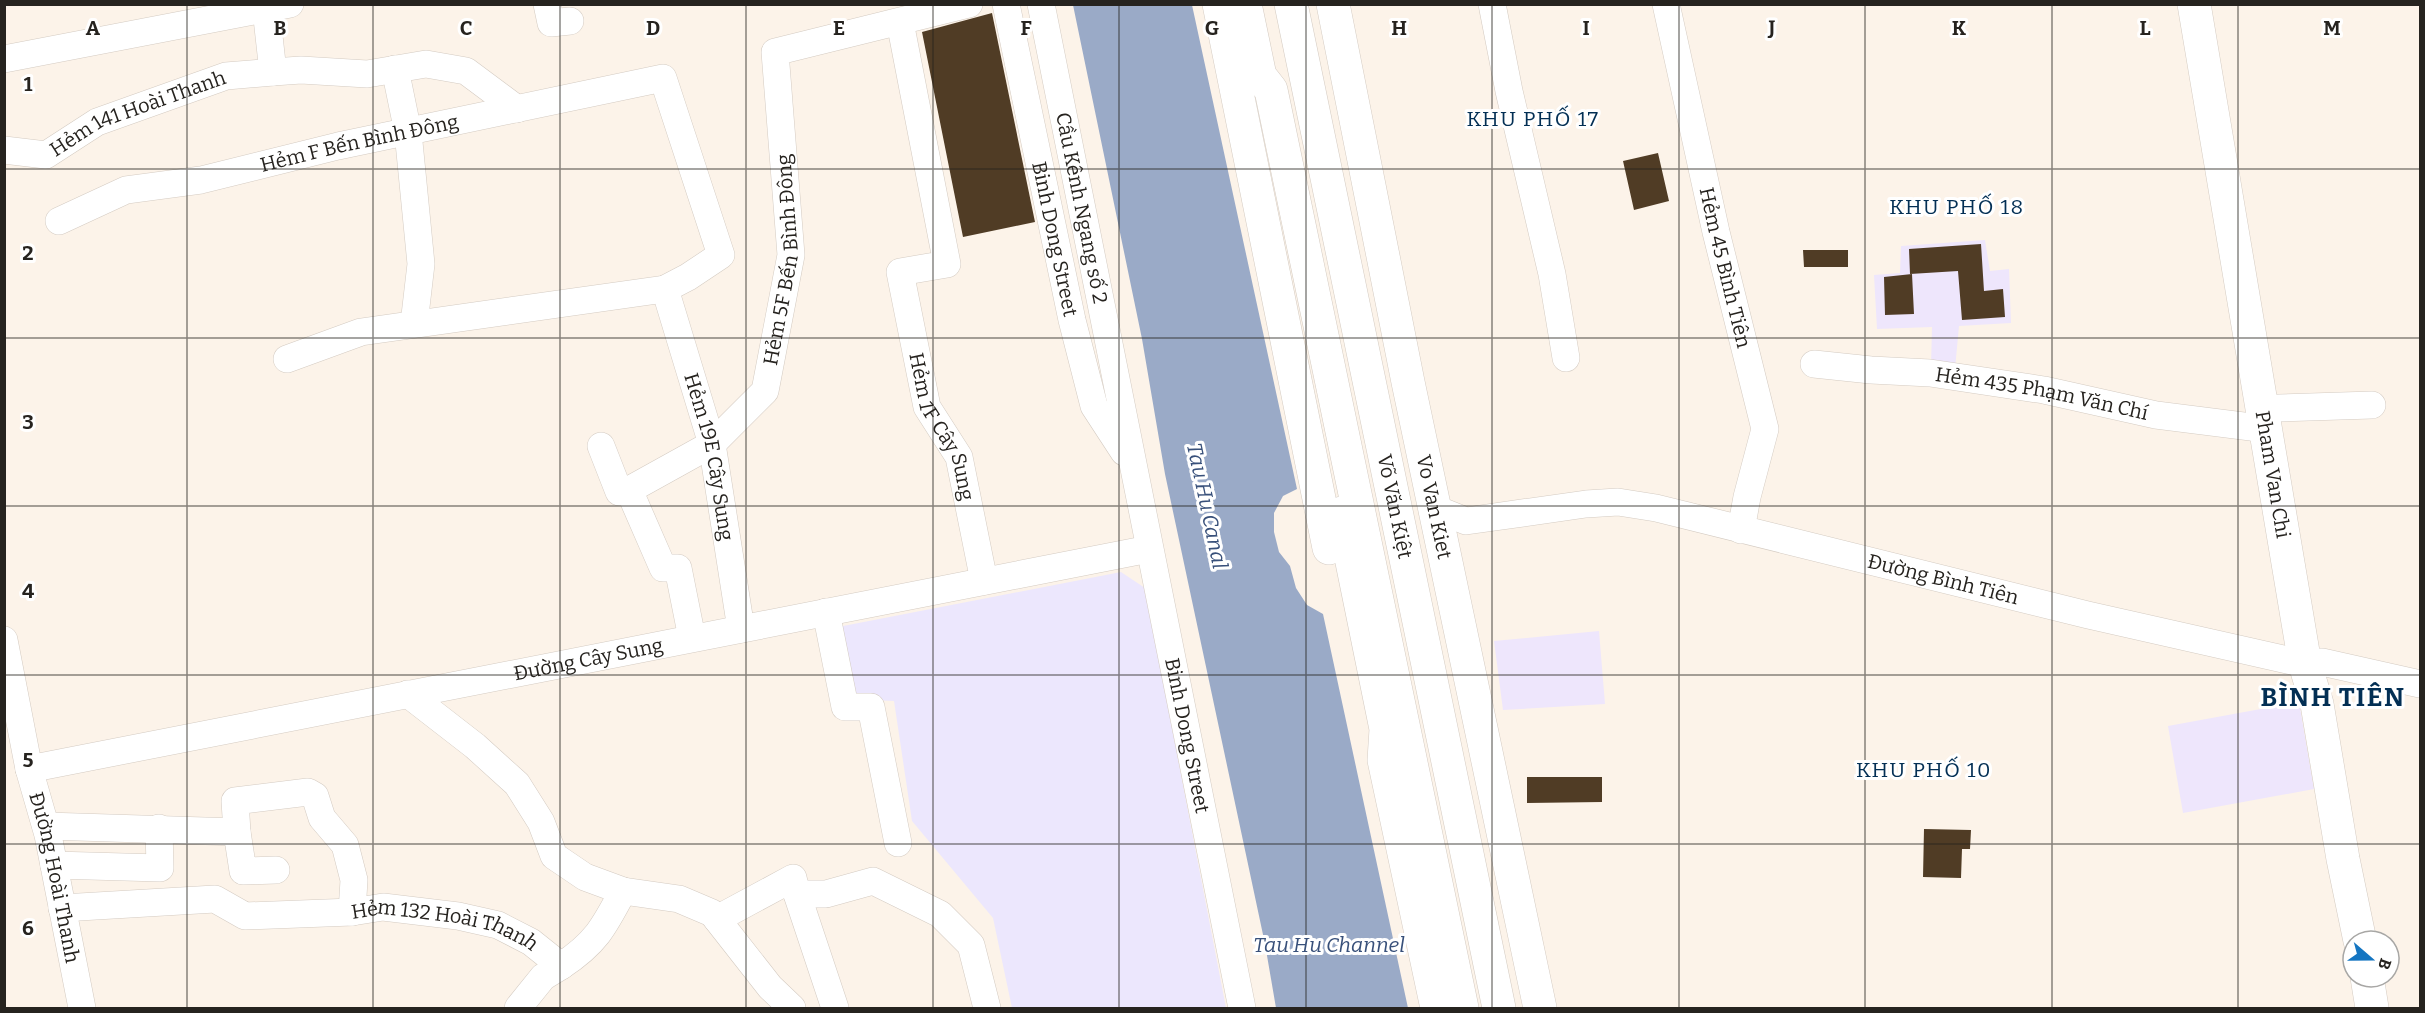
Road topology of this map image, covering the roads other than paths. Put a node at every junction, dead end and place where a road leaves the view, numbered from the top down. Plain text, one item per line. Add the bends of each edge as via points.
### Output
1 (547, 4) edge
2 (969, 4) edge
3 (1006, 4) edge
4 (1041, 4) edge
5 (1219, 4) edge
6 (1245, 4) edge
7 (1291, 4) edge
8 (1333, 4) edge
9 (1666, 4) edge
10 (2194, 4) edge
11 (2212, 4) edge
12 (1500, 6) edge
13 (278, 7) edge
14 (570, 21) dead end
15 (900, 22) junction
16 (2210, 41) junction
17 (4, 59) edge
18 (394, 69) junction
19 (273, 72) junction
20 (1260, 76) junction
21 (517, 109) junction
22 (408, 132) junction
23 (4, 150) edge
24 (59, 221) dead end
25 (665, 289) junction
26 (414, 324) junction
27 (1566, 358) dead end
28 (287, 360) dead end
29 (1814, 364) dead end
30 (2372, 405) dead end
31 (1122, 414) joint
32 (2273, 419) junction
33 (712, 444) junction
34 (601, 446) dead end
35 (1132, 463) junction
36 (628, 490) junction
37 (1451, 515) junction
38 (1741, 530) junction
39 (1149, 549) junction
40 (984, 581) junction
41 (826, 612) junction
42 (741, 629) junction
43 (692, 638) junction
44 (4, 640) edge
45 (2313, 663) junction
46 (2421, 684) edge
47 (408, 694) junction
48 (1384, 760) junction
49 (29, 768) junction
50 (46, 826) junction
51 (159, 828) junction
52 (237, 832) junction
53 (898, 843) dead end
54 (54, 865) junction
55 (276, 870) dead end
56 (623, 891) junction
57 (797, 894) junction
58 (62, 908) junction
59 (352, 912) junction
60 (717, 920) junction
61 (2357, 929) edge
62 (561, 966) junction
63 (2369, 989) edge
64 (82, 1008) edge
65 (518, 1008) edge
66 (792, 1008) edge
67 (835, 1008) edge
68 (987, 1008) edge
69 (1242, 1008) edge
70 (1437, 1008) edge
71 (1462, 1008) edge
72 (1499, 1008) edge
73 (1540, 1008) edge
74 (2372, 1008) edge

1 - 14 street via 551,23
2 - 15 street
3 - 35 street, Binh Dong Street via 1072,320 1094,406
4 - 31 street, Cầu Kênh Ngang số 2
5 - 48 main road, Võ Văn Kiệt via 1367,734
6 - 20 main road, Võ Văn Kiệt
7 - 72 main road, Võ Văn Kiệt
8 - 37 main road, Vo Van Kiet
9 - 38 street, Hẻm 45 Bình Tiên via 1765,429
10 - 16 main road, Pham Van Chi
11 - 16 main road, Pham Van Chi
12 - 27 street via 1509,91 1552,274
13 - 17 street
13 - 19 street
15 - 33 street, Hẻm 5F Bến Bình Đông via 775,52 791,255 765,390
15 - 40 street, Hẻm 1F Cây Sung via 947,264 900,272 927,407 959,457
16 - 32 main road, Pham Van Chi
18 - 19 street, Hẻm 141 Hoài Thanh via 367,74
18 - 21 street, Hẻm 141 Hoài Thanh via 426,64 466,71
18 - 22 street
19 - 23 street, Hẻm 141 Hoài Thanh via 226,76 97,122 46,155
20 - 48 main road, Võ Văn Kiệt via 1257,93 1386,729
20 - 71 main road, Võ Văn Kiệt via 1271,90
21 - 22 street, Hẻm F Bến Bình Đông
21 - 25 street, Hẻm F Bến Bình Đông via 663,78 721,255
22 - 24 street, Hẻm F Bến Bình Đông via 201,180 126,190
22 - 26 street via 421,264
25 - 26 street
25 - 33 street, Hẻm 19E Cây Sung
26 - 28 street via 361,332
29 - 32 street, Hẻm 435 Phạm Văn Chí via 1930,373 2044,390 2156,415
30 - 32 street, Hẻm 435 Phạm Văn Chí
31 - 35 street, Binh Dong Street
32 - 45 main road, Pham Van Chi
33 - 36 street, Hẻm 5F Bến Bình Đông
33 - 42 street, Hẻm 19E Cây Sung
34 - 36 street via 619,492
35 - 39 street, Binh Dong Street
36 - 43 street via 663,568 678,568
37 - 38 street, Đường Bình Tiên via 1618,502 1656,507
37 - 73 main road, Vo Van Kiet via 1445,551
38 - 45 street, Đường Bình Tiên via 2088,615
39 - 40 street, Đường Cây Sung
39 - 69 street, Binh Dong Street
40 - 41 street, Đường Cây Sung
41 - 42 street, Đường Cây Sung
41 - 53 street via 845,707 871,707
42 - 43 street, Đường Cây Sung
43 - 47 street, Đường Cây Sung
44 - 49 street, Đường Hoài Thanh
45 - 46 street, Đường Bình Tiên
45 - 61 main road, Pham Van Chi
47 - 49 street, Đường Cây Sung
47 - 56 street via 517,784 541,822 554,856 585,877
48 - 70 main road, Võ Văn Kiệt
49 - 50 street, Đường Hoài Thanh
50 - 51 street
50 - 54 street, Đường Hoài Thanh
51 - 52 street
51 - 54 street via 160,868
52 - 55 street via 243,871
52 - 59 street, Hẻm 132 Hoài Thanh via 235,801 292,792 315,796 322,818 345,844 354,880
54 - 58 street, Đường Hoài Thanh
56 - 60 street via 680,899 712,913
56 - 62 street, Hẻm 132 Hoài Thanh via 603,929 583,951
57 - 60 street via 793,878
57 - 67 street
57 - 68 street via 826,894 873,881 940,914 971,945
58 - 59 street via 215,899 245,916
58 - 64 street, Đường Hoài Thanh
59 - 62 street, Hẻm 132 Hoài Thanh via 383,908 458,916 498,925 531,942
60 - 66 street via 770,987
62 - 65 street via 543,977
63 - 74 main road

